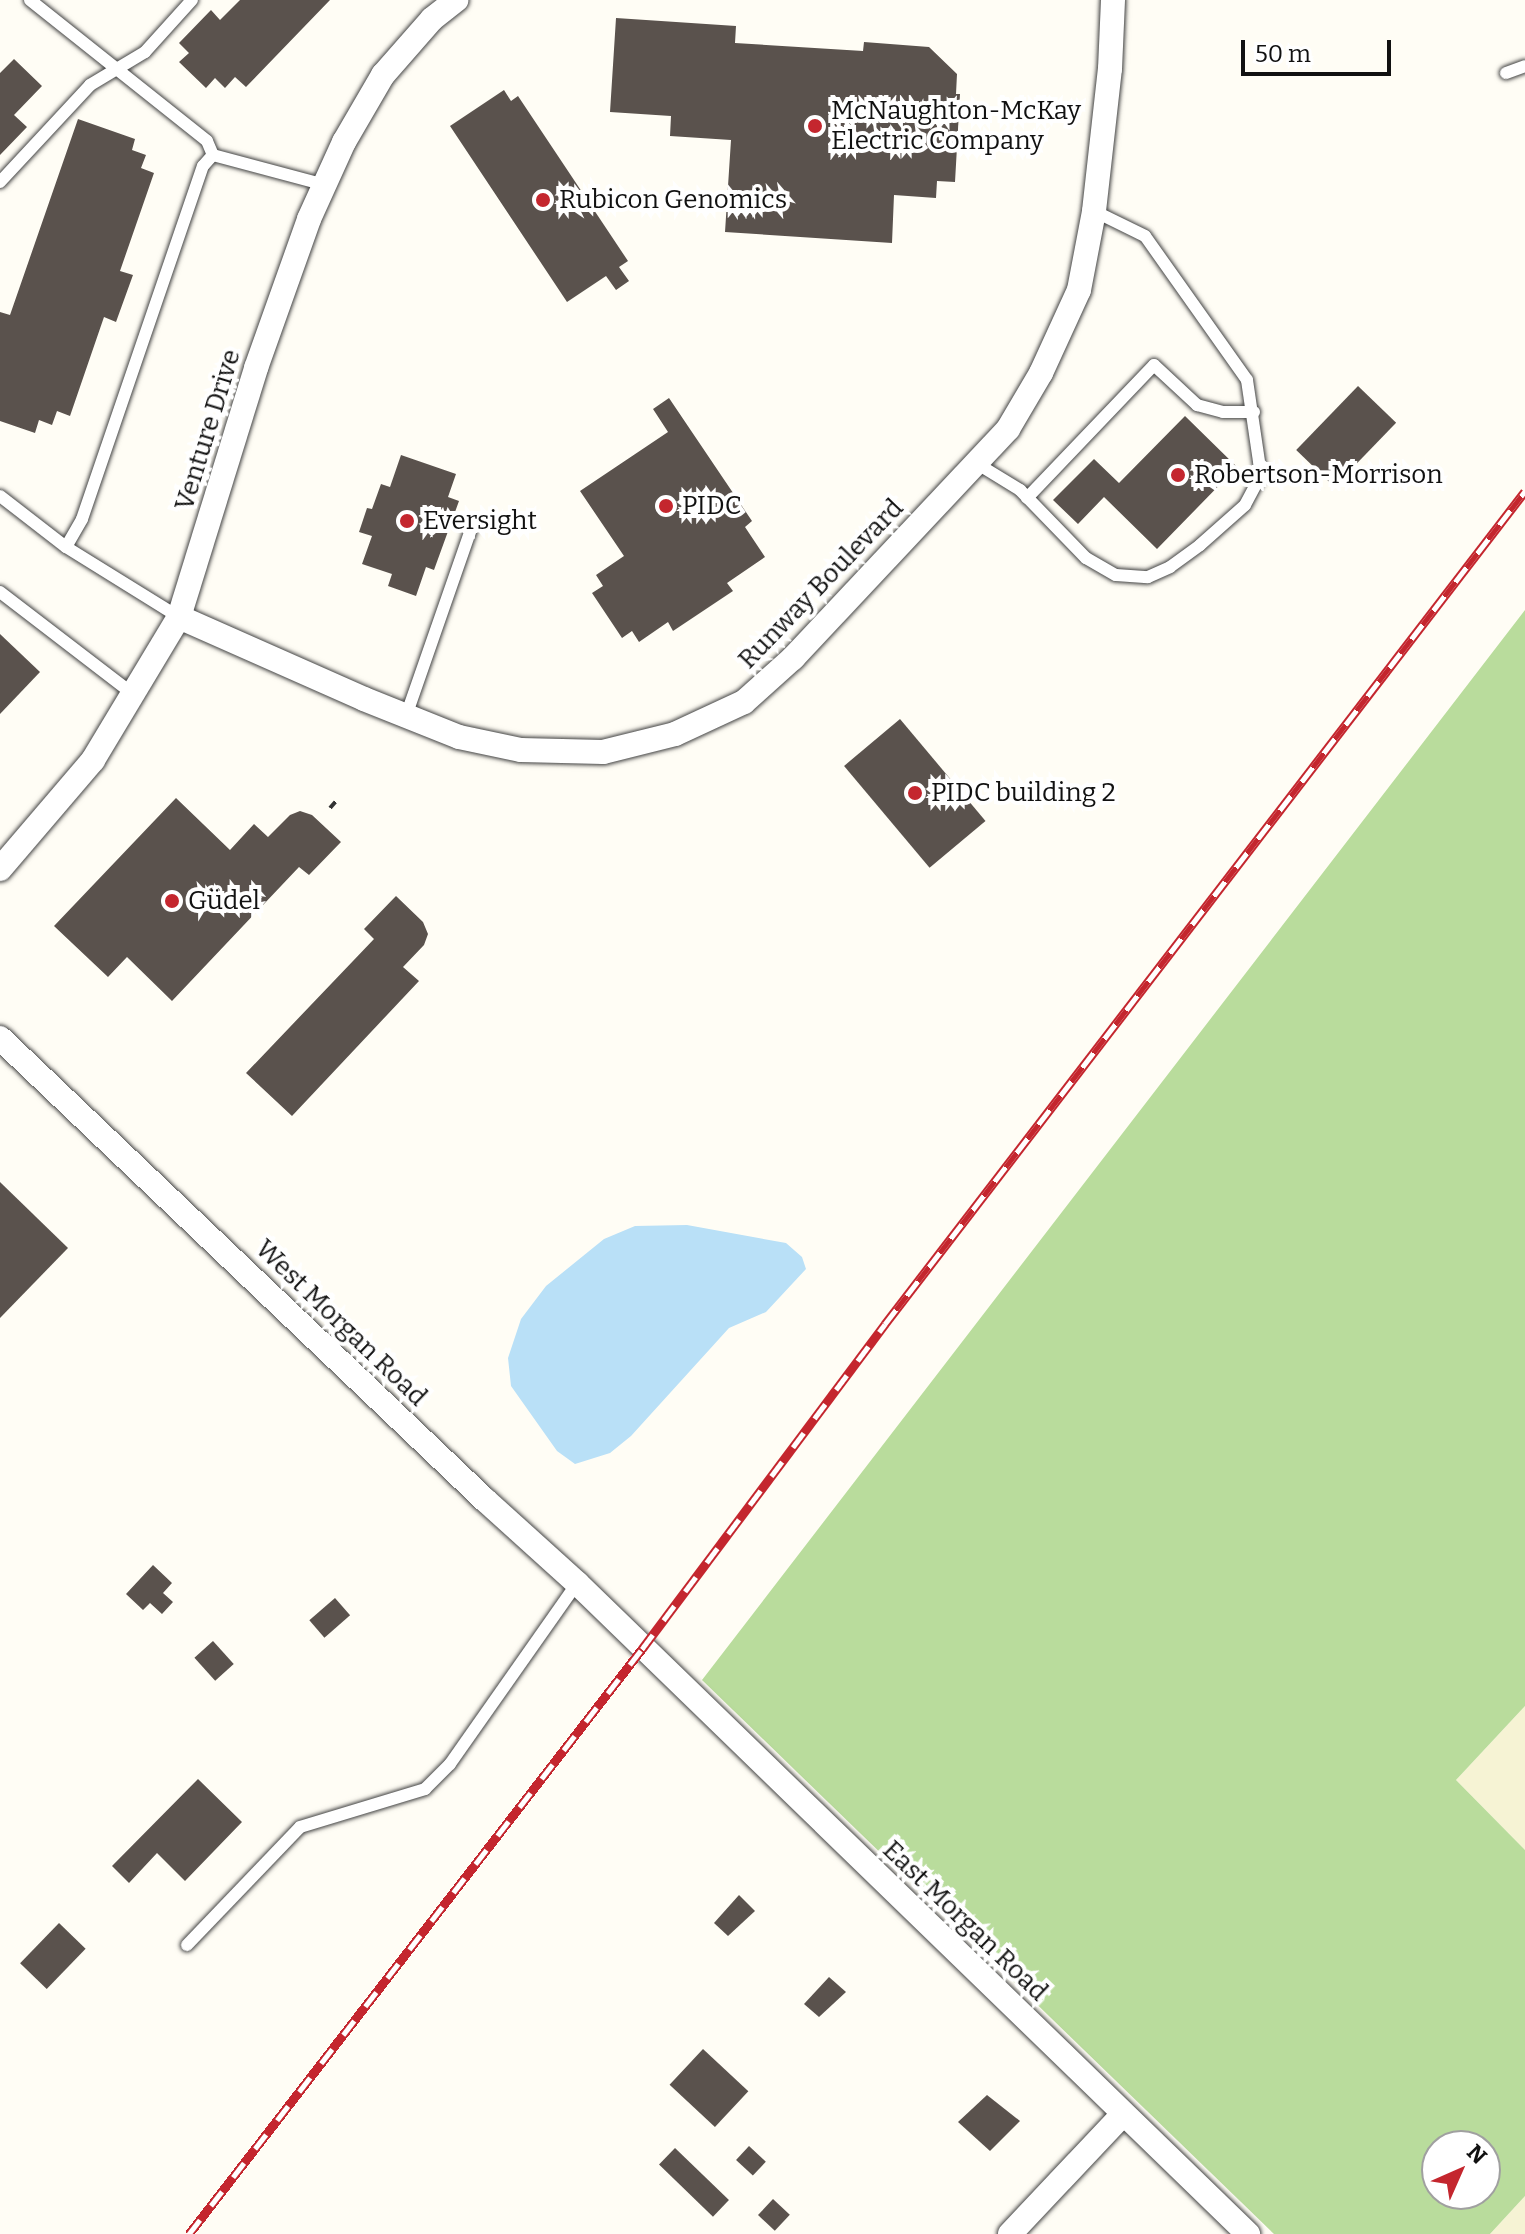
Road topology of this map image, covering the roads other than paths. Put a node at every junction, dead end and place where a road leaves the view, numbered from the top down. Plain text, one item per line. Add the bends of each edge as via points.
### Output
1 (30, 0) edge
2 (192, 0) edge
3 (456, 0) edge
4 (1113, 0) edge
5 (1525, 66) edge
6 (117, 68) junction
7 (1506, 73) dead end
8 (213, 155) junction
9 (0, 182) edge
10 (325, 185) junction
11 (1094, 211) junction
12 (1254, 412) junction
13 (976, 463) junction
14 (0, 496) edge
15 (1027, 498) junction
16 (472, 527) dead end
17 (66, 547) junction
18 (0, 592) edge
19 (179, 617) junction
20 (134, 695) junction
21 (406, 716) junction
22 (3, 860) edge
23 (0, 1038) edge
24 (577, 1583) junction
25 (642, 1649) joint
26 (187, 1945) dead end
27 (1123, 2114) junction
28 (1010, 2234) edge
29 (1248, 2234) edge

1 - 6 lane
2 - 6 lane via 145,52
3 - 10 street, Venture Drive via 383,75
4 - 11 street, Runway Boulevard
5 - 7 lane
6 - 8 lane via 207,141
6 - 9 lane via 90,85
8 - 10 lane
8 - 17 lane via 203,166 82,519
10 - 19 street, Venture Drive via 256,368
11 - 12 lane via 1145,236 1247,380
11 - 13 street, Runway Boulevard via 1079,290 1041,373 1008,429
12 - 15 lane via 1197,405 1154,365
12 - 15 lane via 1261,475 1245,505 1200,545 1148,577 1116,575 1086,558
13 - 15 lane
13 - 21 street, Runway Boulevard via 793,658 744,702 675,734 603,752 521,750 459,737
14 - 17 lane
16 - 21 lane
17 - 19 lane
18 - 20 lane
19 - 20 street, Venture Drive
19 - 21 street, Runway Boulevard
20 - 22 street, Venture Drive via 93,760
23 - 24 street, West Morgan Road
24 - 25 street, West Morgan Road
24 - 26 lane via 459,1751 425,1789 300,1827
25 - 27 street, East Morgan Road
27 - 28 street
27 - 29 street, East Morgan Road

